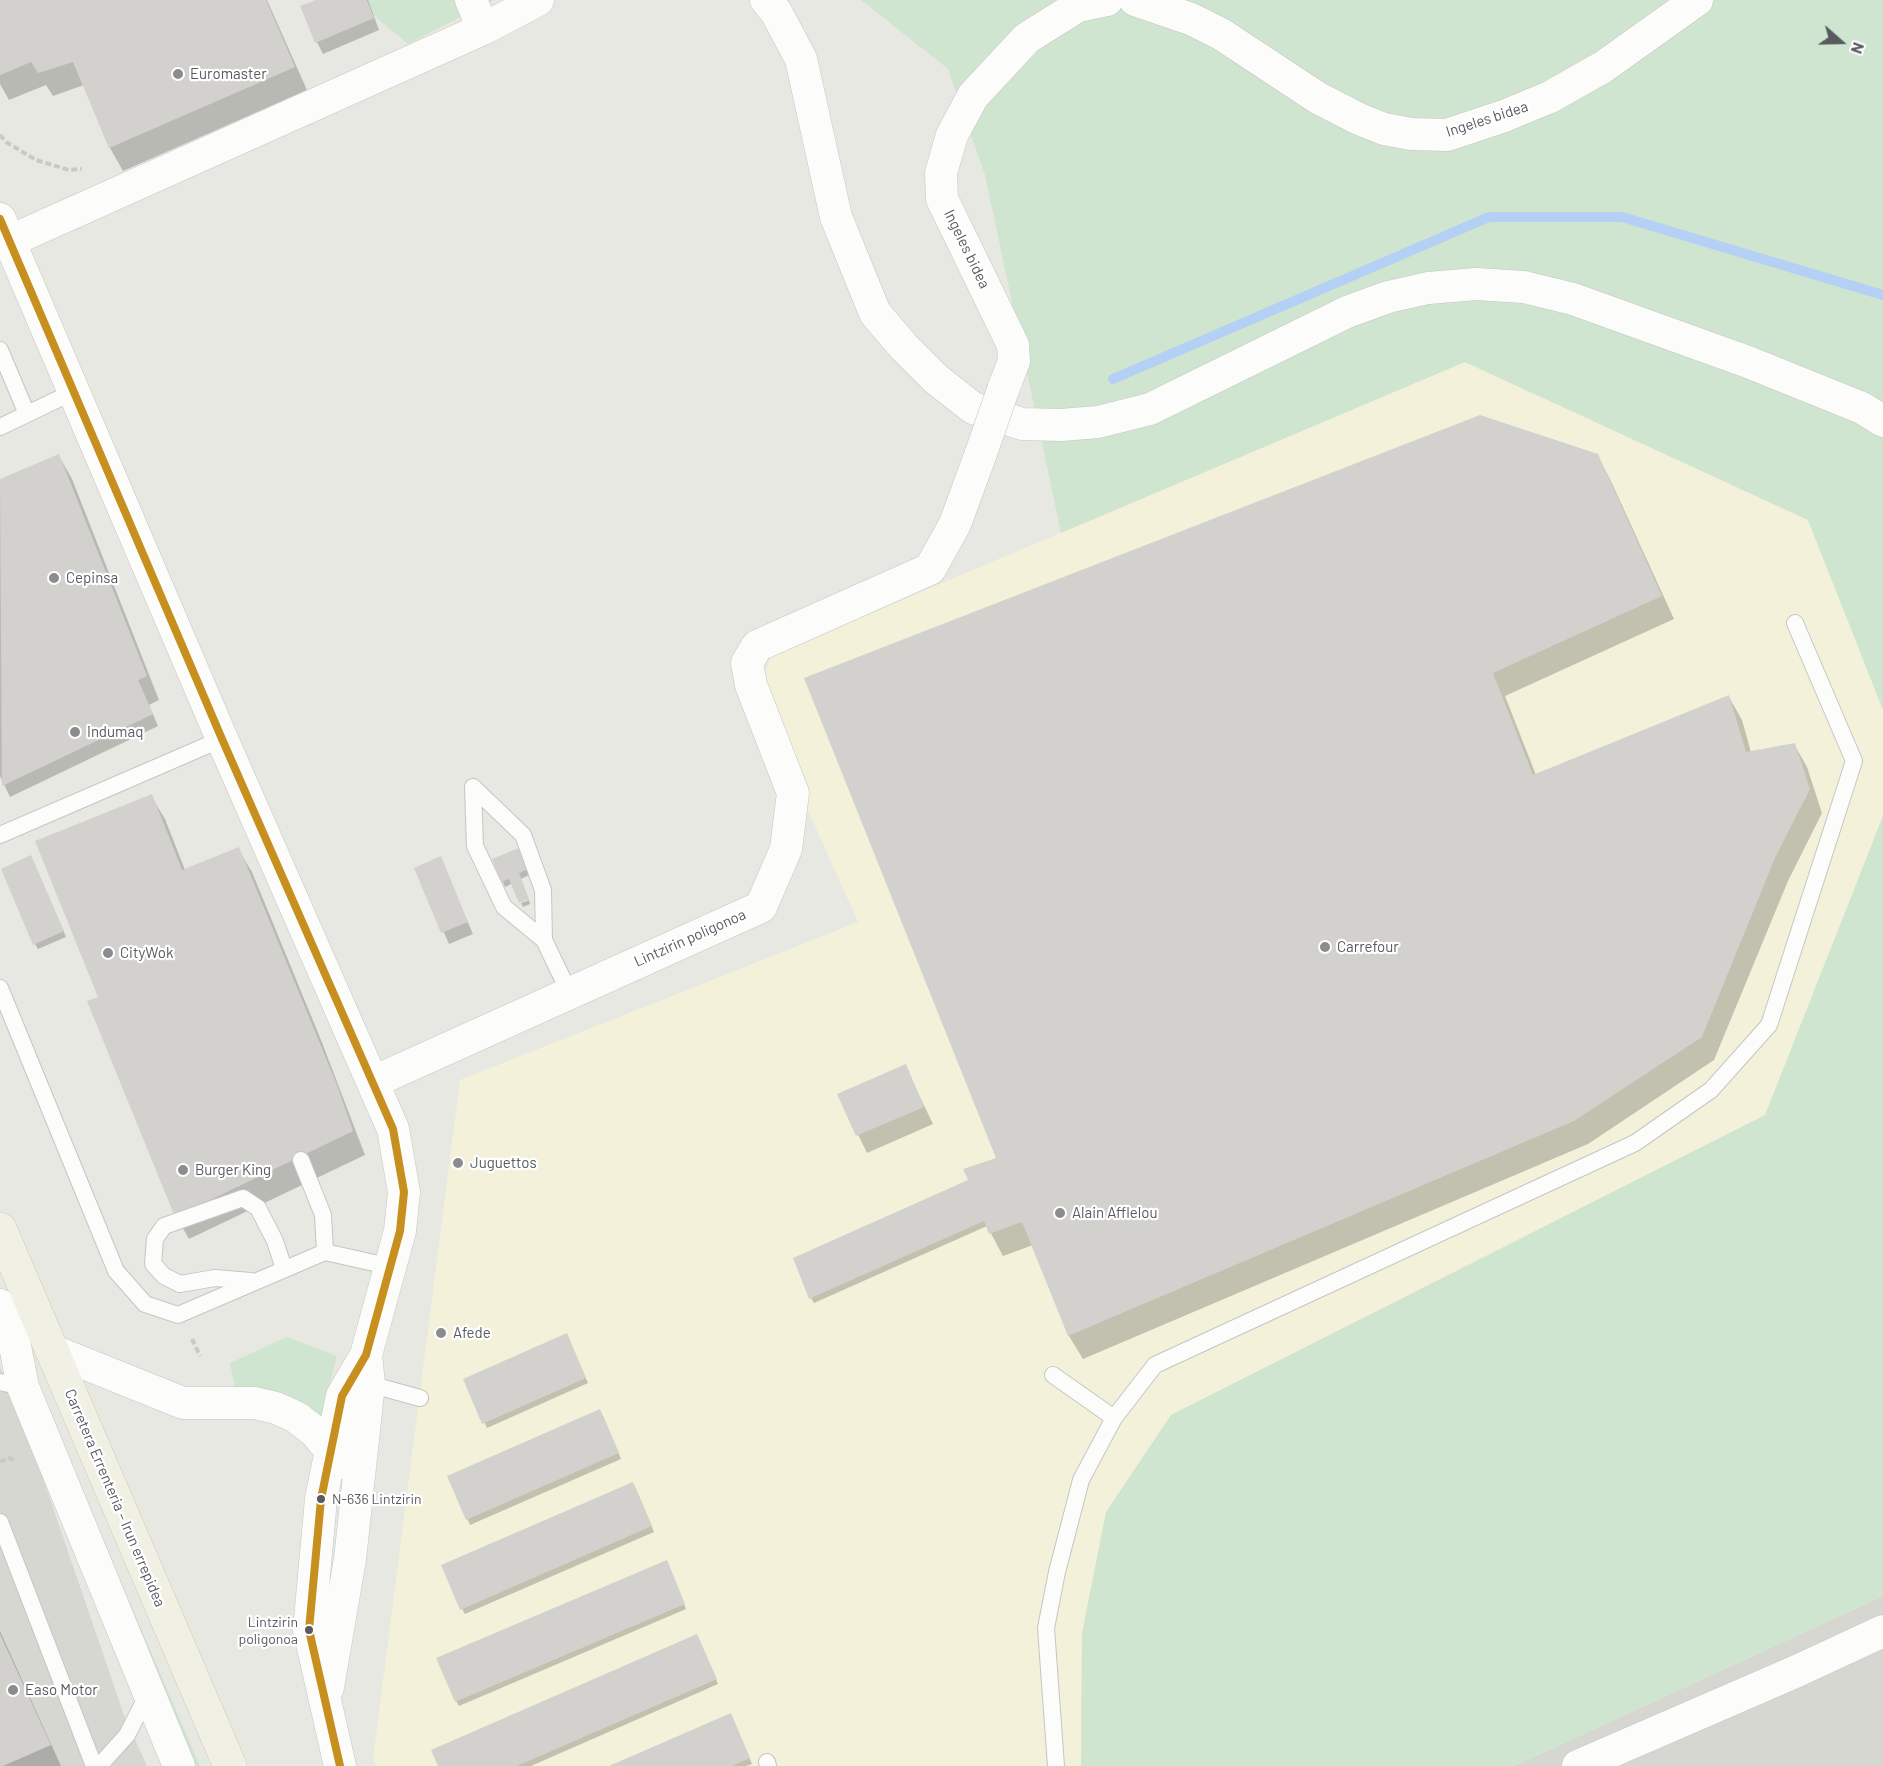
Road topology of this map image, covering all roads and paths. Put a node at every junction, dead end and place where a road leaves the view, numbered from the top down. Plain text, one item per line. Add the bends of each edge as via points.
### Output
1 (471, 0) edge
2 (538, 0) edge
3 (766, 0) edge
4 (1107, 0) edge
5 (1135, 0) edge
6 (1697, 0) edge
7 (483, 29) junction
8 (0, 135) edge
9 (87, 168) dead end
10 (5, 230) edge
11 (0, 350) edge
12 (75, 391) junction
13 (27, 414) junction
14 (1883, 421) edge
15 (0, 427) edge
16 (981, 453) joint
17 (1795, 623) dead end
18 (222, 739) junction
19 (0, 835) edge
20 (544, 940) junction
21 (0, 988) edge
22 (569, 992) junction
23 (373, 1082) junction
24 (301, 1160) dead end
25 (0, 1229) edge
26 (325, 1252) junction
27 (392, 1267) junction
28 (284, 1269) junction
29 (255, 1282) junction
30 (0, 1305) edge
31 (51, 1350) junction
32 (367, 1370) junction
33 (1053, 1375) dead end
34 (12, 1385) edge
35 (420, 1398) dead end
36 (1114, 1418) junction
37 (331, 1451) junction
38 (0, 1522) edge
39 (1883, 1630) edge
40 (149, 1693) junction
41 (324, 1706) junction
42 (101, 1766) edge
43 (179, 1766) edge
44 (230, 1766) edge
45 (340, 1766) edge
46 (1056, 1766) edge
47 (1578, 1766) edge

1 - 7 street
2 - 7 street
3 - 14 street via 801,59 836,217 875,313 936,379 973,408 1022,424 1098,422 1150,409 1347,312 1388,297 1428,288 1476,284 1524,287 1573,299 1748,362 1862,408
4 - 16 street, Ingeles bidea, bridge via 1078,6 1027,38 973,96 952,135 941,173 942,199 1014,345 1014,361
5 - 6 street, Ingeles bidea via 1221,34 1318,98 1359,119 1411,134 1447,135 1550,97 1603,67
7 - 10 street
8 - 9 path via 36,160 69,170
10 - 12 street
11 - 13 lane
12 - 13 lane
12 - 18 street
13 - 15 lane
16 - 22 street, Lintzirin poligonoa via 955,524 930,569 757,646 747,663 751,685 793,793 786,849 761,907
17 - 36 lane via 1854,761 1769,1025 1711,1090 1635,1143 1155,1365
18 - 19 lane
18 - 23 street
20 - 20 lane via 543,890 523,836 473,787 475,846 504,907
20 - 22 lane
21 - 29 lane via 116,1271 145,1304 178,1315
22 - 23 street, Lintzirin poligonoa
23 - 27 street via 393,1129 404,1192
24 - 26 lane via 323,1215
25 - 31 main road, Carretera Errenteria – Irun errepidea
26 - 27 lane
26 - 28 lane
27 - 32 street
28 - 29 lane
28 - 29 lane via 258,1208 243,1198 164,1226 155,1239 153,1264 164,1276 180,1284 215,1278
30 - 34 street via 13,1336
31 - 37 street via 183,1403 276,1408 296,1416
31 - 44 main road, Carretera Errenteria – Irun errepidea
32 - 35 lane
32 - 37 street via 342,1395
32 - 41 street via 350,1559
33 - 36 lane
34 - 40 street
36 - 46 lane via 1081,1480 1046,1628
37 - 41 street via 339,1474 326,1594
38 - 42 lane
39 - 47 street
40 - 42 lane via 127,1735
40 - 43 street
41 - 45 street

